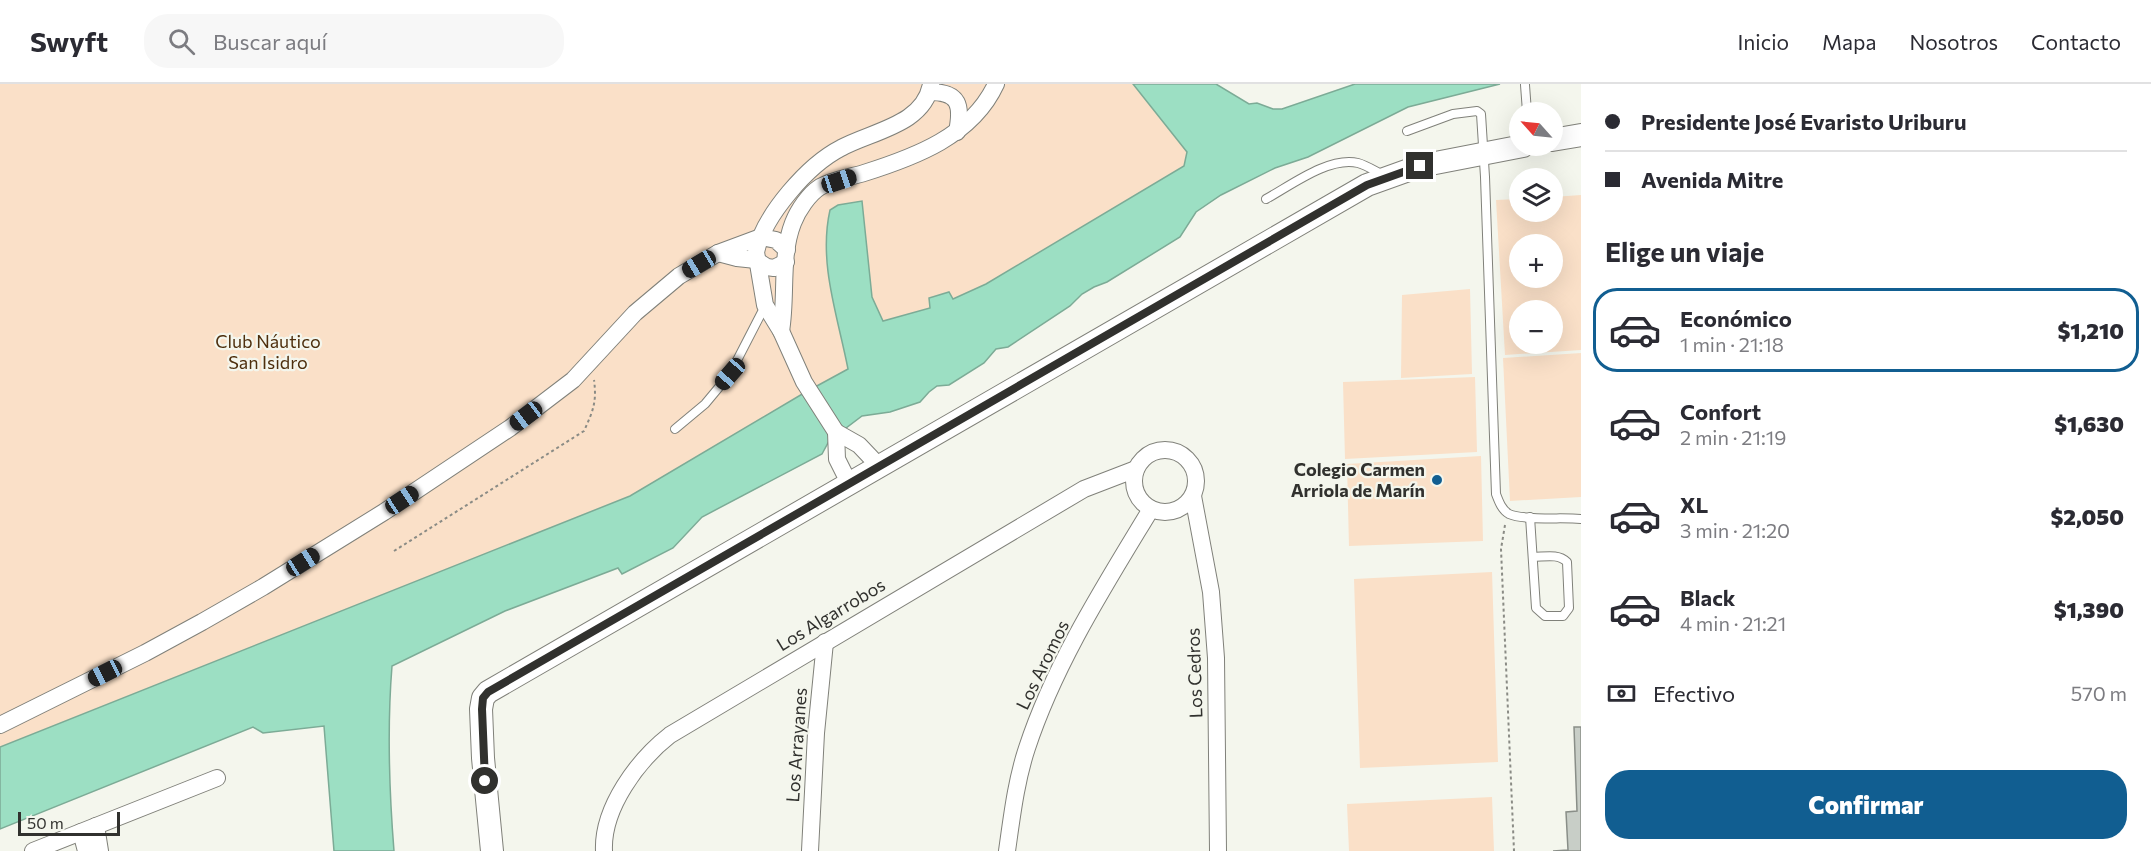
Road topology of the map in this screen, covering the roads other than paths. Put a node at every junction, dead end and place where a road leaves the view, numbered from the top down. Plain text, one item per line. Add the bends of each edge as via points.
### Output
1 (996, 84) edge
2 (1525, 85) edge
3 (931, 88) edge
4 (1526, 102) edge
5 (1407, 131) dead end
6 (957, 132) junction
7 (1581, 135) edge
8 (1563, 138) edge
9 (1509, 148) edge
10 (1484, 152) junction
11 (1387, 177) junction
12 (1266, 199) dead end
13 (761, 237) junction
14 (718, 253) junction
15 (787, 256) junction
16 (756, 260) junction
17 (765, 305) junction
18 (781, 331) junction
19 (675, 429) dead end
20 (834, 429) junction
21 (879, 466) junction
22 (1136, 469) junction
23 (849, 483) junction
24 (1193, 496) junction
25 (1151, 509) junction
26 (1530, 517) junction
27 (1581, 519) edge
28 (1533, 557) junction
29 (825, 642) junction
30 (0, 725) edge
31 (216, 778) dead end
32 (88, 829) junction
33 (33, 851) edge
34 (86, 851) edge
35 (100, 851) edge
36 (492, 851) edge
37 (604, 851) edge
38 (810, 851) edge
39 (1007, 851) edge
40 (1218, 851) edge

1 - 6 street via 991,95
2 - 4 lane
3 - 6 street via 958,103 961,114
3 - 13 street via 918,110 901,122 841,148 819,163 795,186
5 - 10 lane via 1453,114 1477,111 1481,114
6 - 15 street via 908,157 821,187 798,212
7 - 8 street
9 - 10 street
10 - 11 street
10 - 26 lane via 1496,494 1510,514
11 - 12 lane via 1359,163 1340,161
11 - 21 street
13 - 14 street
13 - 15 street via 776,240
13 - 16 street
14 - 16 street
14 - 30 street via 679,276 635,313 573,380 510,428 384,512 145,653
15 - 16 street via 774,268
15 - 18 street
16 - 17 street
17 - 18 street
17 - 19 lane via 730,374 705,404
18 - 20 street via 804,382
20 - 21 street
20 - 23 street via 837,459
21 - 23 street
22 - 24 street, Los Cedros via 1149,453 1169,449 1179,452 1197,476
22 - 25 street via 1134,488
22 - 29 street, Los Algarrobos via 1084,489
23 - 36 street via 488,692 483,698 483,758
24 - 25 street via 1179,509
24 - 40 street, Los Cedros via 1211,592 1216,658
25 - 39 street, Los Aromos via 1101,593 1042,709 1018,779
26 - 27 lane
26 - 28 lane
28 - 28 lane via 1536,608 1545,616 1563,616 1569,608 1567,562 1556,556
29 - 37 street, Los Algarrobos via 653,748 637,766 611,814
29 - 38 street, Los Arrayanes
31 - 32 street
32 - 33 street
32 - 34 street
32 - 35 street

